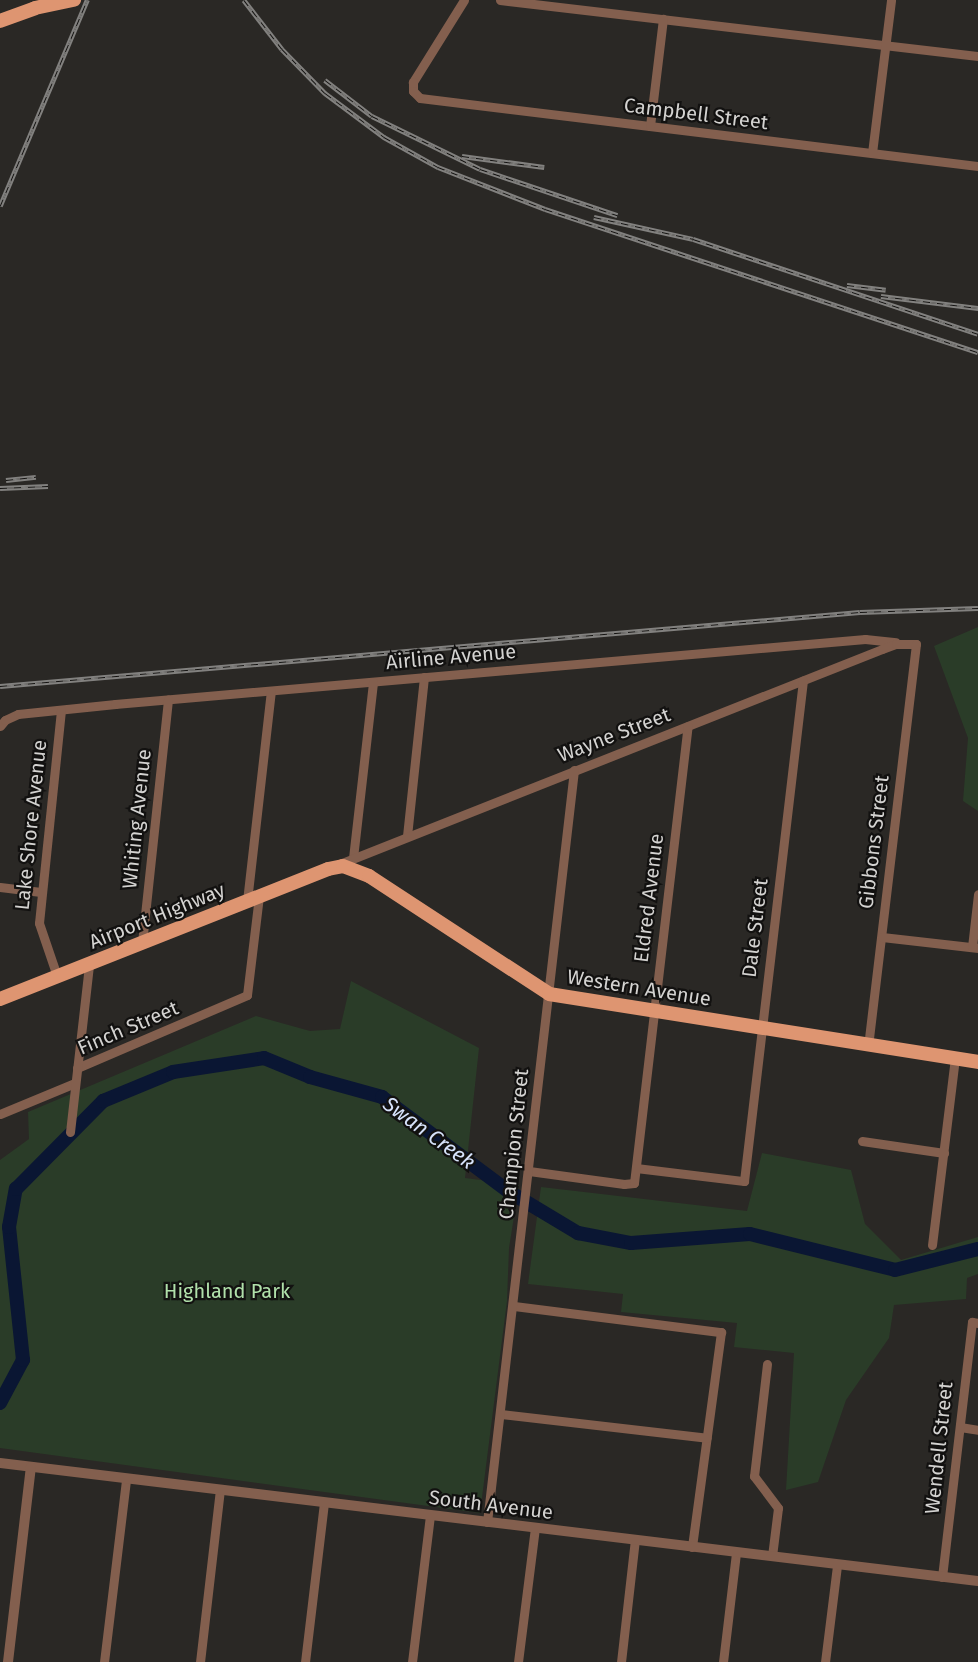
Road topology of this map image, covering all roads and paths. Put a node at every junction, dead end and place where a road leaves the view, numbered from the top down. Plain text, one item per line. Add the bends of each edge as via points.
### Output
1 (74, 0) edge
2 (464, 0) edge
3 (500, 0) edge
4 (891, 0) edge
5 (663, 19) junction
6 (0, 21) edge
7 (885, 45) junction
8 (978, 56) edge
9 (650, 126) junction
10 (872, 153) junction
11 (978, 166) edge
12 (902, 643) junction
13 (916, 644) joint
14 (424, 677) junction
15 (802, 680) junction
16 (373, 681) junction
17 (271, 691) junction
18 (168, 699) junction
19 (61, 710) junction
20 (3, 723) edge
21 (688, 726) junction
22 (574, 770) junction
23 (407, 836) junction
24 (353, 858) junction
25 (328, 869) junction
26 (0, 887) edge
27 (41, 892) junction
28 (978, 894) edge
29 (253, 898) junction
30 (882, 937) junction
31 (142, 943) junction
32 (975, 947) edge
33 (89, 964) junction
34 (57, 976) junction
35 (549, 994) junction
36 (0, 999) edge
37 (654, 1011) junction
38 (762, 1028) junction
39 (868, 1044) junction
40 (955, 1059) junction
41 (978, 1062) edge
42 (77, 1068) junction
43 (75, 1083) junction
44 (0, 1114) edge
45 (70, 1132) dead end
46 (862, 1141) dead end
47 (944, 1154) junction
48 (636, 1168) junction
49 (529, 1171) junction
50 (932, 1245) dead end
51 (513, 1306) junction
52 (975, 1323) edge
53 (767, 1364) dead end
54 (501, 1414) junction
55 (960, 1427) junction
56 (978, 1430) edge
57 (707, 1438) junction
58 (0, 1463) edge
59 (31, 1467) junction
60 (126, 1479) junction
61 (220, 1490) junction
62 (324, 1503) junction
63 (430, 1515) junction
64 (487, 1522) junction
65 (535, 1528) junction
66 (635, 1540) junction
67 (692, 1547) junction
68 (736, 1552) junction
69 (772, 1556) junction
70 (837, 1565) junction
71 (942, 1578) junction
72 (978, 1581) edge
73 (8, 1662) edge
74 (104, 1662) edge
75 (200, 1662) edge
76 (304, 1662) edge
77 (412, 1662) edge
78 (518, 1662) edge
79 (621, 1662) edge
80 (723, 1662) edge
81 (825, 1662) edge

1 - 6 main road
2 - 9 street, Campbell Street via 416,76 413,91 425,99
3 - 5 street
4 - 7 street
5 - 7 street
5 - 9 street
7 - 8 street
7 - 10 street
9 - 10 street, Campbell Street
10 - 11 street, Campbell Street
12 - 13 street, Wayne Street
12 - 14 street, Airline Avenue via 865,639
12 - 15 street, Wayne Street
13 - 30 street, Gibbons Street
14 - 16 street, Airline Avenue
14 - 23 street
15 - 21 street, Wayne Street
15 - 38 street, Dale Street
16 - 17 street, Airline Avenue
16 - 24 street
17 - 18 street, Airline Avenue
17 - 29 street
18 - 19 street, Airline Avenue
18 - 31 street, Whiting Avenue
19 - 20 street, Airline Avenue via 18,714
19 - 27 street, Lake Shore Avenue
21 - 22 street, Wayne Street
21 - 37 street, Eldred Avenue
22 - 23 street, Wayne Street
22 - 35 street, Champion Street
23 - 24 street, Wayne Street
24 - 25 street, Wayne Street
25 - 29 main road, Airport Highway
25 - 35 main road, Western Avenue via 343,866 364,873
26 - 27 street
27 - 34 street, Lake Shore Avenue via 39,923
28 - 32 street
29 - 31 main road, Airport Highway
29 - 42 street, Finch Street via 247,995
30 - 32 street
30 - 39 street, Gibbons Street
31 - 33 main road, Airport Highway
33 - 34 main road, Airport Highway
33 - 42 street
34 - 36 main road, Airport Highway
35 - 37 main road, Western Avenue
35 - 49 street, Champion Street
37 - 38 main road, Western Avenue
37 - 48 street, Eldred Avenue
38 - 39 main road, Western Avenue
38 - 48 street, Dale Street via 744,1181
39 - 40 main road, Western Avenue
40 - 41 main road, Western Avenue
40 - 47 street
42 - 43 street, Finch Street
43 - 44 street, Finch Street
43 - 45 street
46 - 47 street
47 - 50 street
48 - 49 street, Eldred Avenue via 634,1183 624,1184
49 - 51 street, Champion Street
51 - 54 street, Champion Street
51 - 57 street via 721,1332
52 - 55 street, Wendell Street
53 - 69 street via 754,1476 778,1508
54 - 57 street
54 - 64 street, Champion Street
55 - 56 street
55 - 71 street, Wendell Street
57 - 67 street
58 - 59 street, South Avenue
59 - 60 street, South Avenue
59 - 73 street
60 - 61 street, South Avenue
60 - 74 street
61 - 62 street, South Avenue
61 - 75 street
62 - 63 street, South Avenue
62 - 76 street
63 - 64 street, South Avenue
63 - 77 street
64 - 65 street, South Avenue
65 - 66 street, South Avenue
65 - 78 street
66 - 67 street, South Avenue
66 - 79 street
67 - 68 street, South Avenue
68 - 69 street, South Avenue
68 - 80 street
69 - 70 street, South Avenue
70 - 71 street, South Avenue
70 - 81 street
71 - 72 street, South Avenue

